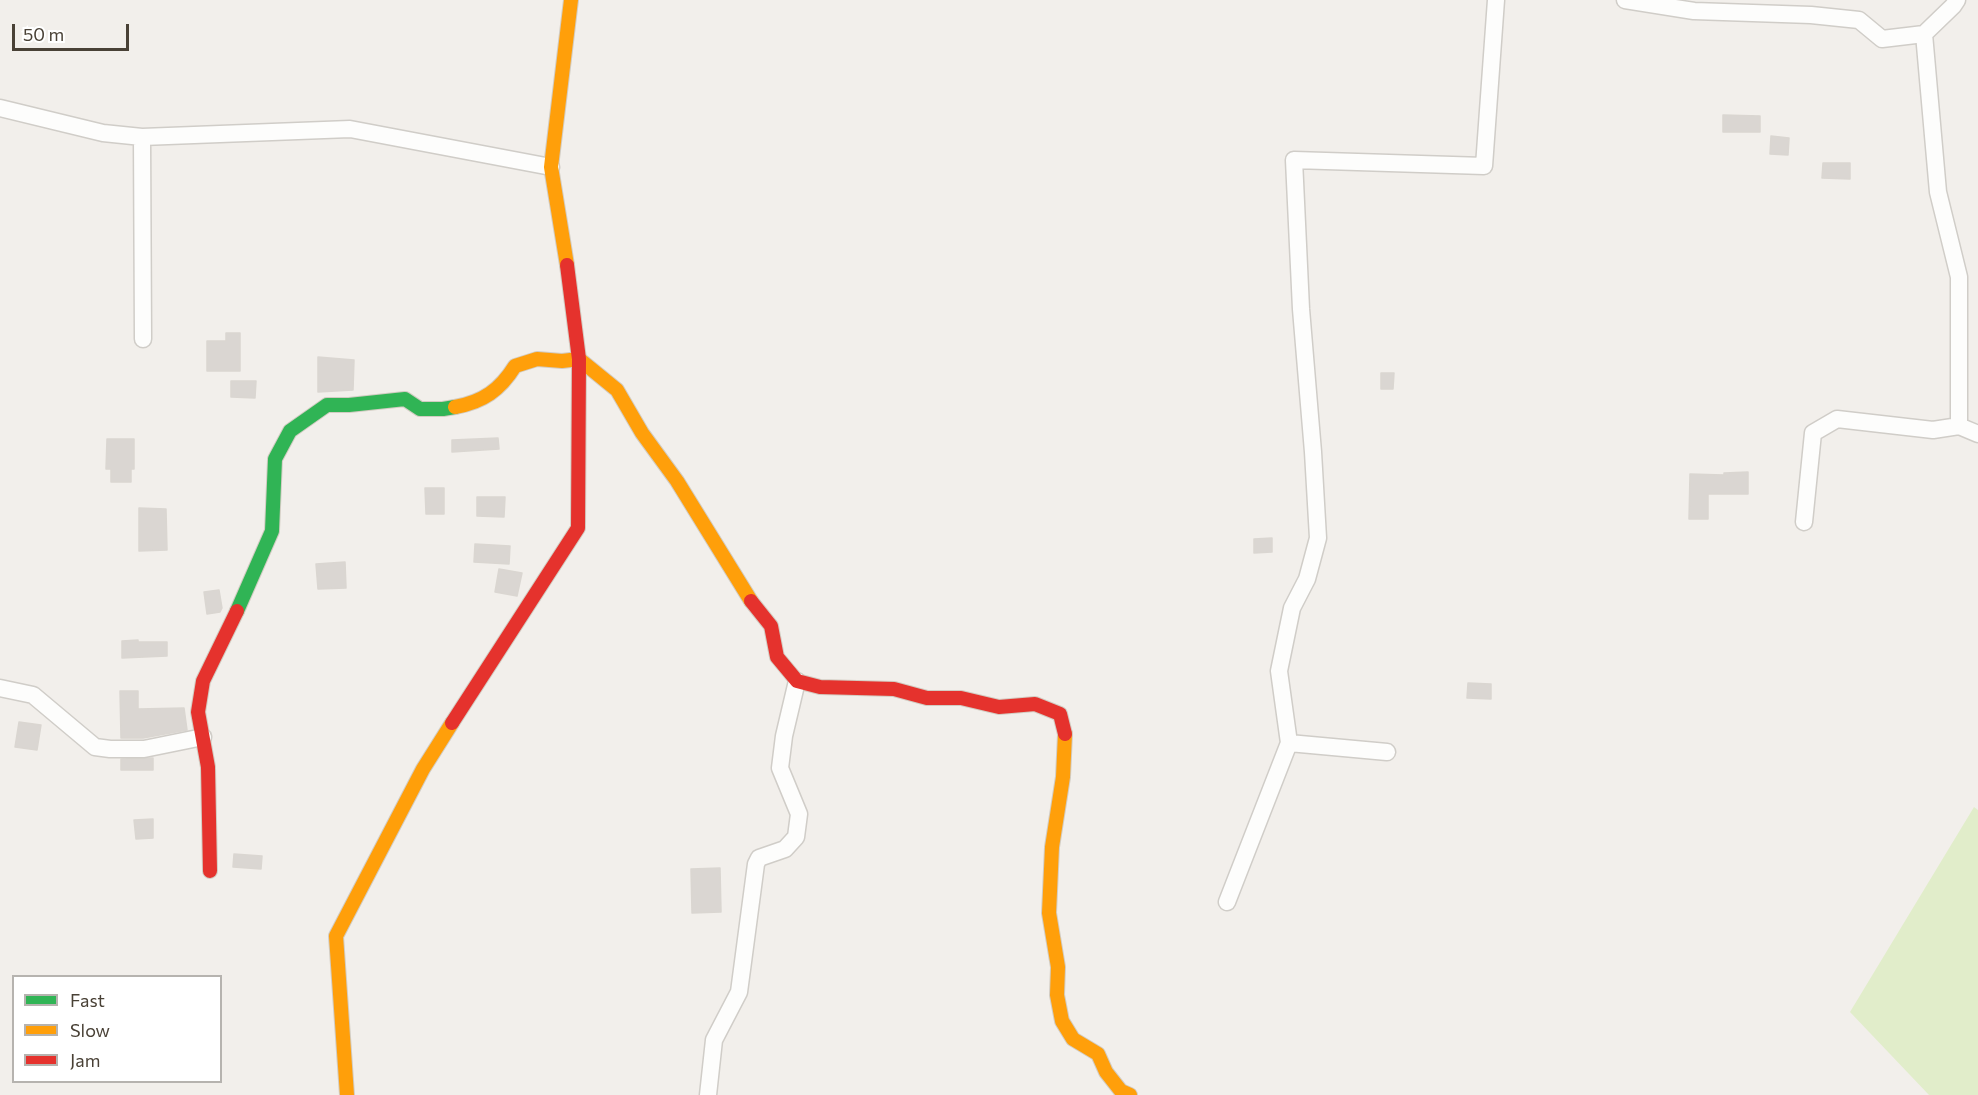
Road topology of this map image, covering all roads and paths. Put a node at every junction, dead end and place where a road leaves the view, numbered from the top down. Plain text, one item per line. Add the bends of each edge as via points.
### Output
1 (571, 0) edge
2 (1496, 0) edge
3 (1625, 0) edge
4 (1956, 0) edge
5 (1924, 34) junction
6 (0, 108) edge
7 (142, 137) junction
8 (551, 167) junction
9 (143, 339) dead end
10 (579, 359) junction
11 (1959, 426) junction
12 (1978, 434) edge
13 (1804, 522) dead end
14 (797, 681) junction
15 (0, 688) edge
16 (203, 737) junction
17 (1289, 743) junction
18 (1387, 752) dead end
19 (210, 871) dead end
20 (1227, 902) dead end
21 (347, 1095) edge
22 (708, 1095) edge
23 (1130, 1095) edge

1 - 8 street
2 - 17 street via 1485,166 1294,160 1300,309 1317,538 1306,579 1292,608 1279,671
3 - 5 street via 1694,11 1859,20 1882,39
4 - 5 street
5 - 11 street via 1938,192 1959,277
6 - 7 street via 103,133
7 - 8 street via 350,129
7 - 9 street
8 - 10 street
10 - 14 street via 617,390 753,604 771,626 777,657
10 - 16 street via 537,359 515,366 505,382 471,405 420,409 405,399 327,405 290,431 275,459 272,531 203,681 198,712
10 - 21 street via 578,528 423,769 336,936
11 - 12 street
11 - 13 street via 1933,430 1838,419 1813,433
14 - 22 street via 780,768 799,814 795,837 785,849 759,858 756,864 739,992 714,1040
14 - 23 street via 820,687 894,689 927,698 961,698 999,707 1035,704 1060,714 1065,735 1063,777 1052,847 1049,913 1058,967 1057,995 1062,1021 1073,1039 1098,1054 1106,1072 1121,1091
15 - 16 street via 33,695 94,747 144,749
16 - 19 street via 208,767
17 - 18 street
17 - 20 street

